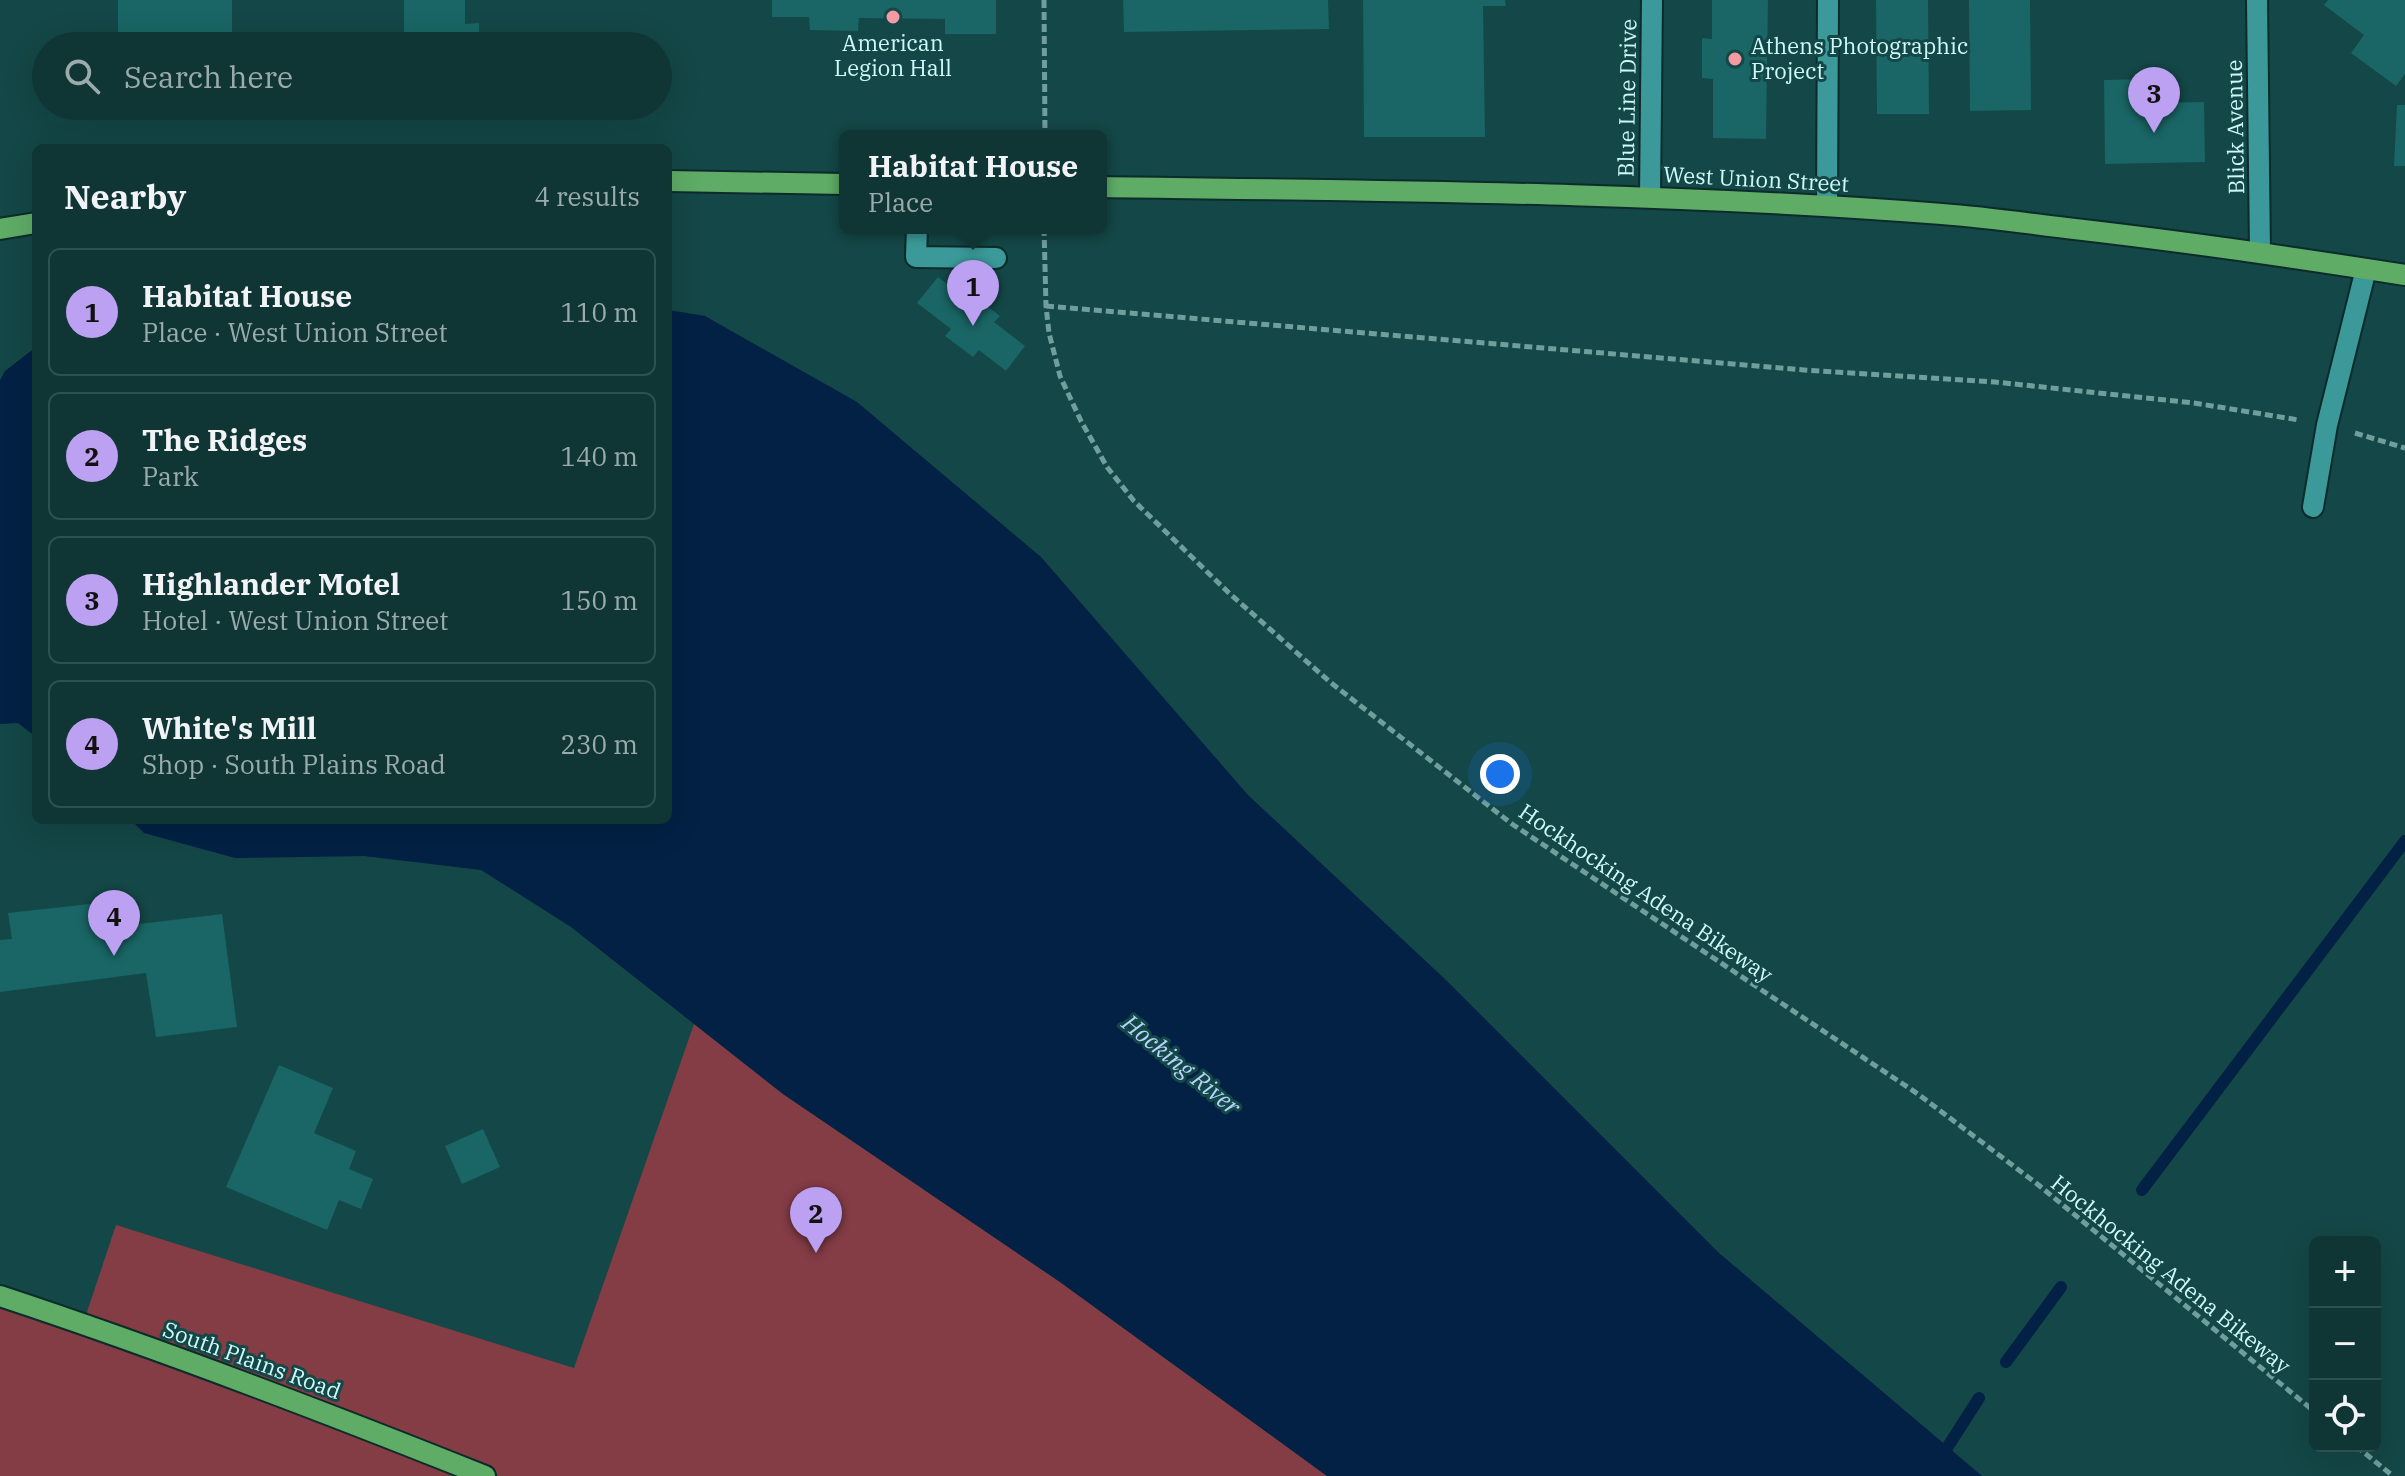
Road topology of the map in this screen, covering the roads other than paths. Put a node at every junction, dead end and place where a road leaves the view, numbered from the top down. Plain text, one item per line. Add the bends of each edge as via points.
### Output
1 (1652, 0) edge
2 (1828, 0) edge
3 (2257, 0) edge
4 (672, 181) edge
5 (839, 184) edge
6 (1107, 187) edge
7 (1650, 197) junction
8 (1827, 206) junction
9 (32, 224) edge
10 (0, 229) edge
11 (917, 234) edge
12 (2260, 252) junction
13 (996, 258) dead end
14 (2366, 269) junction
15 (2405, 275) edge
16 (2313, 507) dead end
17 (0, 1296) edge
18 (485, 1476) edge

1 - 7 street, Blue Line Drive
2 - 8 street
3 - 12 street, Blick Avenue
4 - 5 main road
6 - 7 main road, West Union Street
7 - 8 main road, West Union Street
8 - 12 main road, West Union Street via 1946,214
9 - 10 main road
11 - 13 street via 916,257
12 - 14 main road, West Union Street
14 - 15 main road, West Union Street
14 - 16 street via 2327,425
17 - 18 main road, South Plains Road

